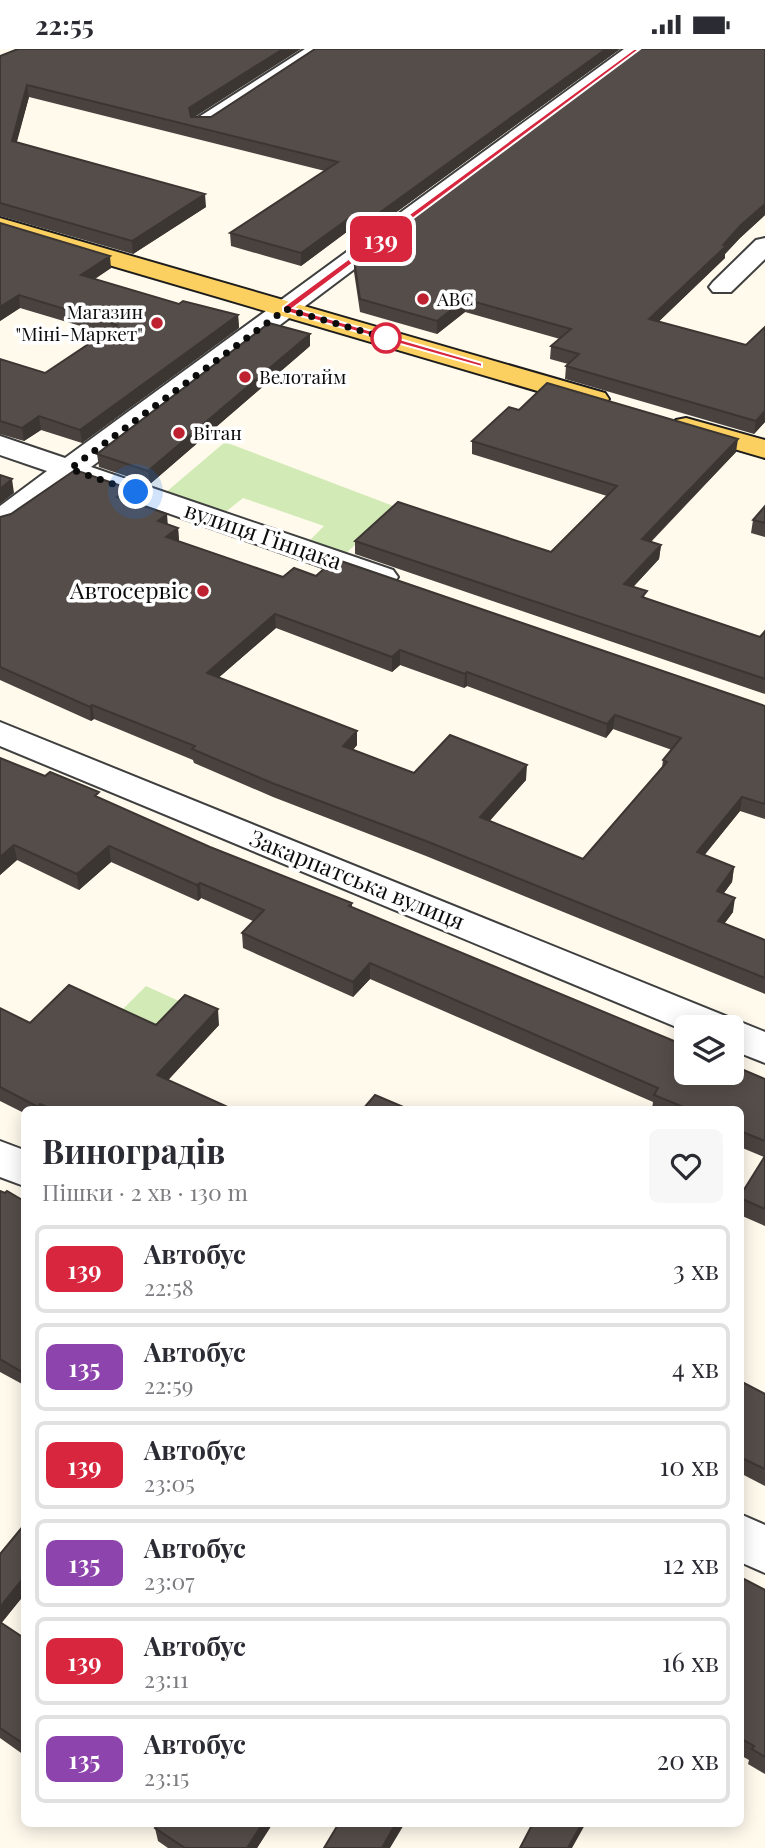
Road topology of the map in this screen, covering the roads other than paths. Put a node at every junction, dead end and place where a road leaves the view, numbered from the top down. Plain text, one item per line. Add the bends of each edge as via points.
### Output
1 (319, 49) edge
2 (636, 49) edge
3 (202, 122) edge
4 (0, 225) edge
5 (765, 245) edge
6 (722, 286) dead end
7 (286, 309) junction
8 (622, 407) edge
9 (661, 418) edge
10 (0, 445) edge
11 (765, 449) edge
12 (70, 469) junction
13 (0, 520) edge
14 (415, 589) edge
15 (0, 733) edge
16 (686, 1015) edge
17 (744, 1039) edge
18 (765, 1048) edge
19 (0, 1157) edge
20 (21, 1168) edge
21 (744, 1539) edge
22 (765, 1550) edge

1 - 3 street
2 - 7 street
4 - 7 main road
5 - 6 street
7 - 8 main road
7 - 12 street
9 - 11 main road
10 - 12 street, вулиця Гінцака
12 - 13 street
12 - 14 street, вулиця Гінцака
15 - 16 street, Закарпатська вулиця
17 - 18 street
19 - 20 street
21 - 22 street

